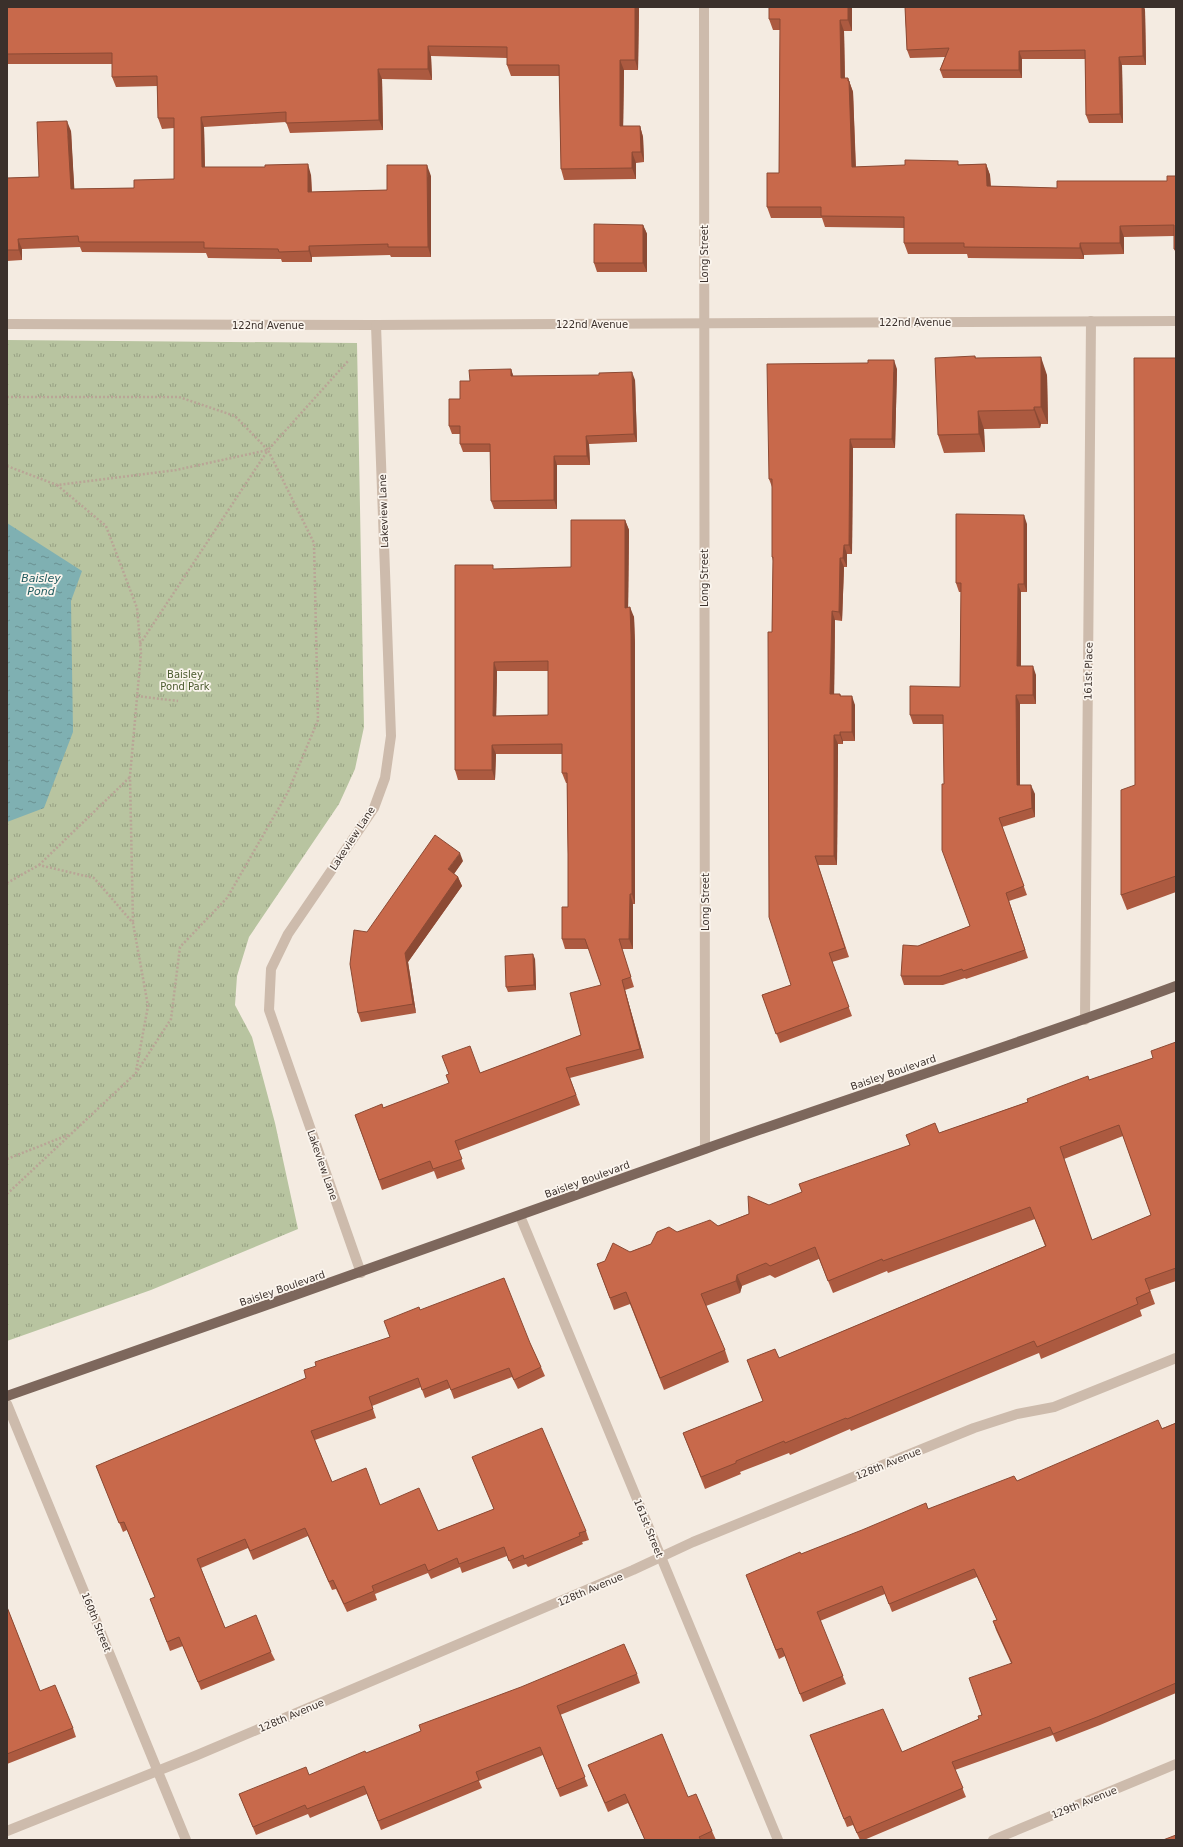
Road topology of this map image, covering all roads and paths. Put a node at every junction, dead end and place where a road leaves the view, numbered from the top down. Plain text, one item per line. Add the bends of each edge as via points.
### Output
1 (704, 7) edge
2 (1091, 321) junction
3 (1176, 321) edge
4 (704, 323) junction
5 (7, 324) edge
6 (376, 325) junction
7 (348, 361) dead end
8 (7, 397) edge
9 (268, 450) junction
10 (7, 466) edge
11 (57, 485) junction
12 (140, 644) junction
13 (137, 696) junction
14 (178, 701) dead end
15 (130, 776) junction
16 (39, 865) junction
17 (7, 883) edge
18 (133, 923) junction
19 (1176, 986) edge
20 (1085, 1020) junction
21 (136, 1073) junction
22 (70, 1134) junction
23 (705, 1149) junction
24 (7, 1159) edge
25 (7, 1194) edge
26 (520, 1216) junction
27 (361, 1273) junction
28 (1176, 1358) edge
29 (7, 1396) edge
30 (7, 1404) edge
31 (661, 1557) junction
32 (1176, 1764) edge
33 (158, 1771) junction
34 (7, 1831) edge
35 (186, 1840) edge
36 (778, 1840) edge
37 (993, 1840) edge

1 - 4 street, Long Street
2 - 3 street, 122nd Avenue
2 - 4 street, 122nd Avenue
2 - 20 street, 161st Place
4 - 6 street, 122nd Avenue
4 - 23 street, Long Street
5 - 6 street, 122nd Avenue
6 - 27 street, Lakeview Lane via 391,736 386,771 374,808 288,934 271,969 269,1010
7 - 9 path
8 - 9 path via 179,397 235,416
9 - 11 path via 176,470
9 - 12 path
9 - 21 path via 314,543 318,720 288,792 227,898 180,947 170,1019
10 - 11 path
11 - 12 path via 106,526 137,608
12 - 13 path
13 - 14 path
13 - 15 path
15 - 16 path
15 - 18 path
16 - 17 path
16 - 18 path via 94,878
18 - 21 path via 148,1006
19 - 20 main road, Baisley Boulevard
20 - 23 main road, Baisley Boulevard
21 - 22 path
22 - 24 path
22 - 25 path
23 - 26 main road, Baisley Boulevard
26 - 27 main road, Baisley Boulevard
26 - 31 street, 161st Street
27 - 29 main road, Baisley Boulevard
28 - 31 street, 128th Avenue via 1054,1407 1017,1414 974,1428
30 - 33 street, 160th Street
31 - 33 street, 128th Avenue
31 - 36 street, 161st Street
32 - 37 street, 129th Avenue
33 - 34 street, 128th Avenue
33 - 35 street, 160th Street

